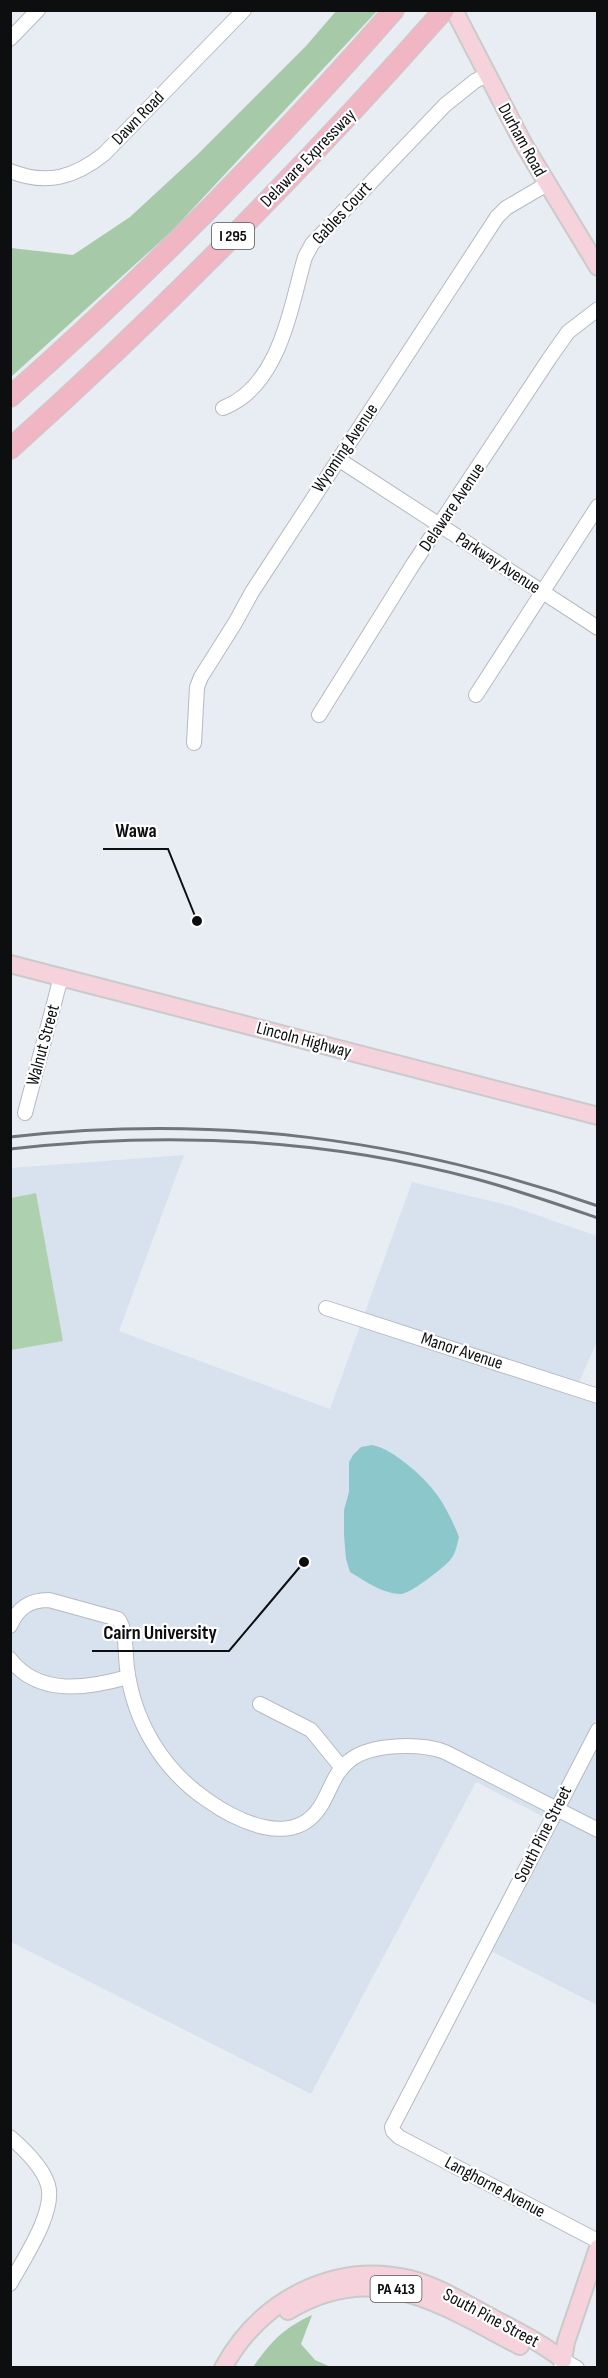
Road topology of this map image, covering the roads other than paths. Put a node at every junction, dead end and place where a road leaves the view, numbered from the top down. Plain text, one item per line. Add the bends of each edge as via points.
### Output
1 (38, 10) edge
2 (243, 10) edge
3 (394, 10) edge
4 (444, 10) edge
5 (458, 18) edge
6 (10, 39) edge
7 (487, 75) junction
8 (10, 171) edge
9 (547, 184) junction
10 (592, 244) edge
11 (597, 267) edge
12 (597, 309) edge
13 (10, 397) edge
14 (223, 408) dead end
15 (10, 449) edge
16 (338, 459) junction
17 (597, 506) edge
18 (439, 525) junction
19 (541, 592) junction
20 (597, 628) edge
21 (476, 694) dead end
22 (319, 715) dead end
23 (194, 743) dead end
24 (10, 964) edge
25 (61, 977) junction
26 (25, 1113) dead end
27 (597, 1116) edge
28 (326, 1308) dead end
29 (597, 1396) edge
30 (10, 1626) edge
31 (10, 1659) edge
32 (128, 1677) junction
33 (260, 1704) dead end
34 (597, 1730) edge
35 (342, 1768) junction
36 (556, 1809) junction
37 (597, 1830) edge
38 (393, 2131) joint
39 (10, 2137) edge
40 (16, 2154) edge
41 (597, 2241) edge
42 (597, 2248) edge
43 (597, 2277) edge
44 (10, 2284) edge
45 (567, 2365) edge
46 (223, 2367) edge
47 (236, 2367) edge

1 - 6 street
2 - 8 street, Dawn Road via 88,166 53,178 28,177
3 - 13 highway, Delaware Expressway / I 295 via 221,195 71,343
4 - 15 highway, Delaware Expressway / I 295 via 228,241
5 - 7 main road, Durham Road
7 - 9 main road, Durham Road
7 - 14 street, Gables Court via 444,105 312,244 279,349 249,392
9 - 10 main road, Durham Road
9 - 16 street, Wyoming Avenue via 498,217
10 - 11 main road, Durham Road
12 - 18 street, Delaware Avenue via 568,332
16 - 18 street, Parkway Avenue
16 - 23 street, Wyoming Avenue via 201,676
17 - 19 street
18 - 19 street, Parkway Avenue
18 - 22 street, Delaware Avenue
19 - 20 street, Parkway Avenue
19 - 21 street
24 - 25 main road, Lincoln Highway
25 - 26 street, Walnut Street
25 - 27 main road, Lincoln Highway
28 - 29 street, Manor Avenue
30 - 32 street via 22,1608 37,1600 114,1617 120,1622
31 - 32 street via 27,1674 72,1688
32 - 35 street via 146,1731 174,1772 192,1790 247,1822 265,1828 298,1825 319,1810
33 - 35 street via 311,1730
34 - 36 street, South Pine Street
35 - 36 street via 362,1754 408,1746 434,1748
36 - 37 street
36 - 38 street, South Pine Street via 394,2121
38 - 41 street, Langhorne Avenue
39 - 40 street
40 - 44 street via 42,2173 49,2199 42,2224
42 - 45 main road via 566,2342
43 - 45 main road
45 - 46 main road, South Pine Street / PA 413 via 544,2346 437,2289 413,2280 375,2274 324,2281 288,2298 246,2332
45 - 47 main road, South Pine Street / PA 413 via 413,2293 366,2286 323,2294 278,2317 252,2342

